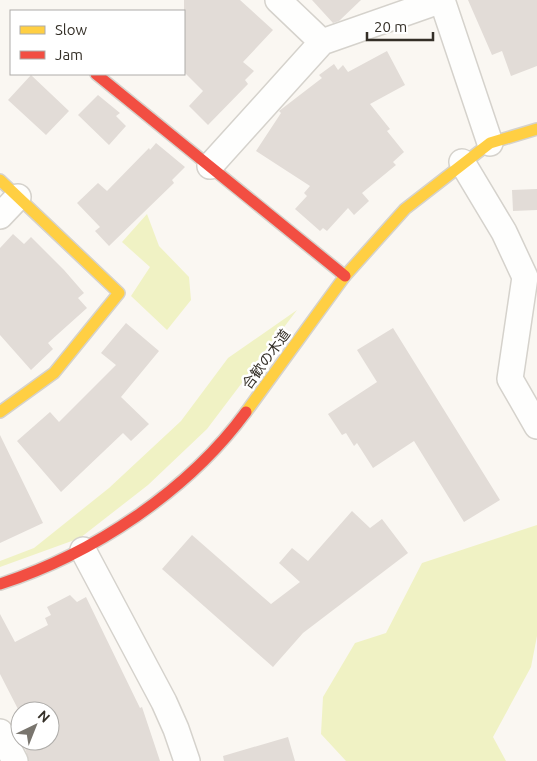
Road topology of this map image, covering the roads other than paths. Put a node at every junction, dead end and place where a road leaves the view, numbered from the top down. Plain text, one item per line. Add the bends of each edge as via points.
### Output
1 (278, 0) edge
2 (442, 0) edge
3 (322, 42) junction
4 (97, 75) edge
5 (537, 129) edge
6 (490, 143) junction
7 (462, 162) junction
8 (210, 166) junction
9 (9, 188) edge
10 (0, 216) edge
11 (345, 276) junction
12 (0, 412) edge
13 (537, 426) edge
14 (83, 550) junction
15 (0, 584) edge
16 (0, 732) edge
17 (15, 761) edge
18 (187, 761) edge

1 - 3 street
2 - 3 street
2 - 6 street
3 - 8 street
4 - 8 street
5 - 6 street, 合歓の木道
6 - 7 street, 合歓の木道
7 - 11 street, 合歓の木道 via 405,209
7 - 13 street via 504,232 525,277 510,380
8 - 11 street
9 - 10 street
9 - 12 street via 118,293 54,373
11 - 14 street, 合歓の木道 via 224,442 146,508 112,534
14 - 15 street, 合歓の木道
14 - 18 street via 164,702
16 - 17 street

